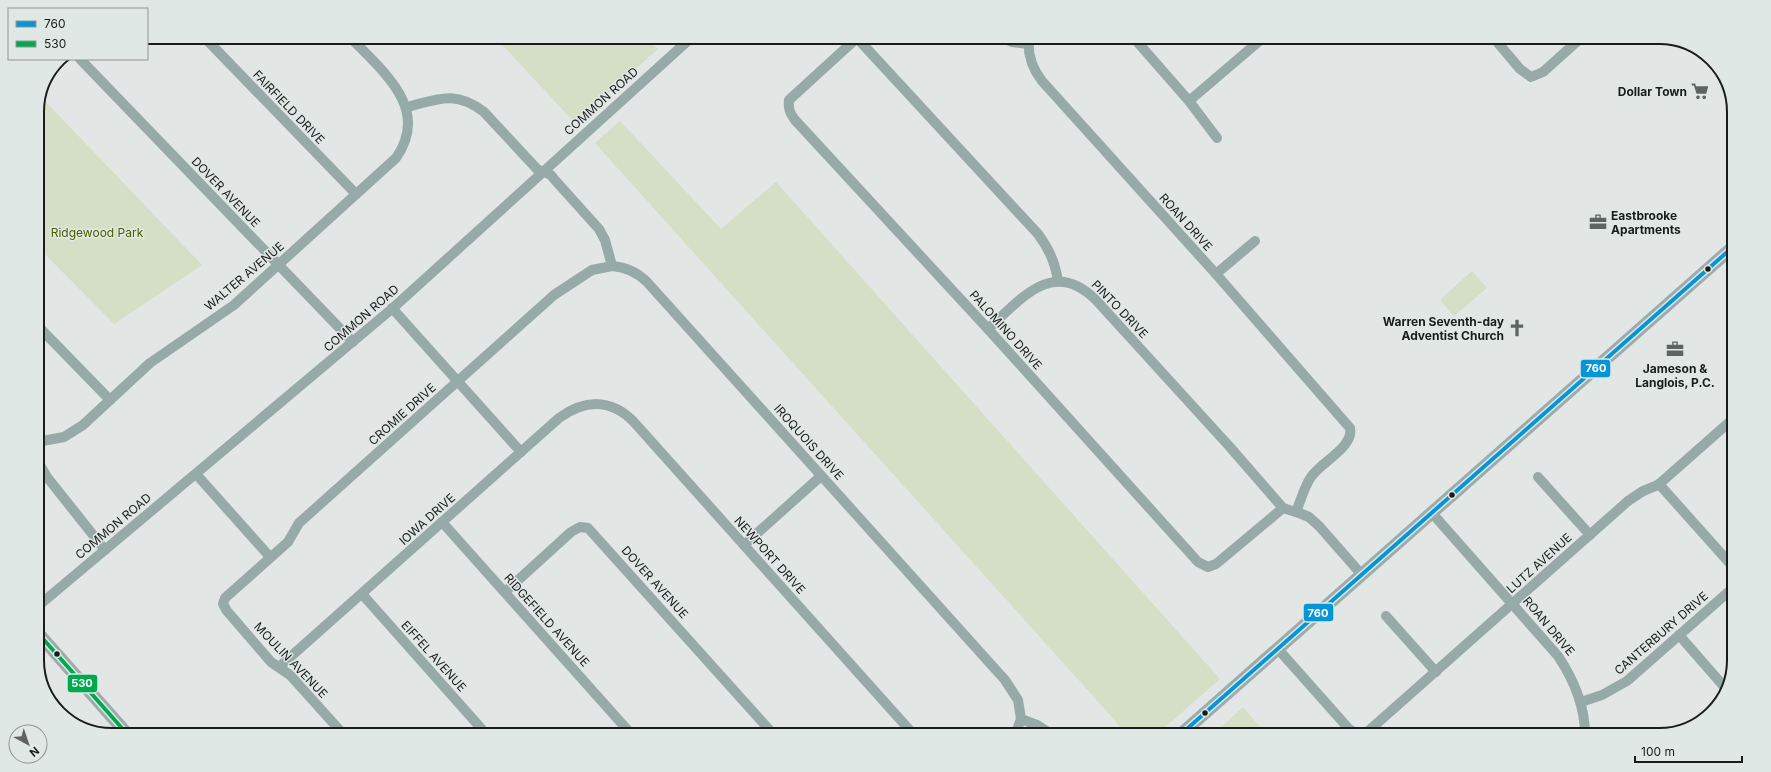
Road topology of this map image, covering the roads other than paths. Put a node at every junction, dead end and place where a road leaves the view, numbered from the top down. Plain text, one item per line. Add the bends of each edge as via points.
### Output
1 (211, 44) edge
2 (357, 44) edge
3 (684, 44) edge
4 (850, 44) edge
5 (864, 44) edge
6 (1028, 44) edge
7 (1139, 44) edge
8 (1255, 44) edge
9 (1500, 44) edge
10 (1574, 44) edge
11 (81, 60) edge
12 (1189, 101) junction
13 (407, 107) junction
14 (1217, 138) dead end
15 (543, 172) junction
16 (356, 194) junction
17 (1255, 241) dead end
18 (1727, 252) edge
19 (278, 265) junction
20 (612, 266) junction
21 (1216, 274) junction
22 (1058, 281) junction
23 (392, 308) junction
24 (988, 329) junction
25 (44, 332) edge
26 (353, 342) junction
27 (458, 382) junction
28 (110, 400) junction
29 (599, 404) joint
30 (1727, 424) edge
31 (44, 441) edge
32 (521, 452) junction
33 (44, 473) edge
34 (196, 474) junction
35 (822, 476) junction
36 (1538, 477) dead end
37 (1659, 484) junction
38 (1283, 508) junction
39 (1296, 512) junction
40 (1432, 512) junction
41 (442, 522) junction
42 (1590, 535) junction
43 (744, 545) junction
44 (105, 550) junction
45 (270, 557) junction
46 (1727, 560) edge
47 (1362, 575) junction
48 (505, 592) junction
49 (1727, 593) edge
50 (362, 594) junction
51 (44, 601) edge
52 (223, 602) joint
53 (1513, 604) junction
54 (1386, 616) dead end
55 (1679, 635) junction
56 (44, 640) edge
57 (1278, 649) junction
58 (279, 667) junction
59 (1436, 672) junction
60 (1722, 685) edge
61 (1581, 702) junction
62 (1021, 719) junction
63 (122, 728) edge
64 (338, 728) edge
65 (481, 728) edge
66 (626, 728) edge
67 (768, 728) edge
68 (908, 728) edge
69 (1018, 728) edge
70 (1042, 728) edge
71 (1188, 728) edge
72 (1348, 728) edge
73 (1372, 728) edge
74 (1585, 728) edge

1 - 16 street, FAIRFIELD DRIVE
2 - 13 street via 391,80
3 - 15 street, COMMON ROAD
4 - 24 street, PALOMINO DRIVE via 793,95 789,100 790,112
5 - 22 street via 1038,234 1051,254
6 - 21 street, ROAN DRIVE via 1033,67 1042,81
7 - 12 street
8 - 12 street
9 - 10 street via 1520,69 1531,77 1543,72
11 - 19 street, DOVER AVENUE
12 - 14 street
13 - 15 street via 450,97 474,104 537,169
13 - 16 street, WALTER AVENUE via 407,132 400,152
15 - 20 street via 554,179 597,226 605,240
15 - 23 street, COMMON ROAD
16 - 19 street, WALTER AVENUE
17 - 21 street
18 - 40 main road
19 - 26 street, DOVER AVENUE
19 - 28 street, WALTER AVENUE via 234,305 146,366
20 - 27 street, CROMIE DRIVE via 592,270 568,284
20 - 35 street, IROQUOIS DRIVE via 629,270 647,282
21 - 39 street, ROAN DRIVE via 1346,421 1351,433 1346,444 1310,477
22 - 24 street via 1035,288 1026,294
22 - 38 street, PINTO DRIVE via 1076,285 1096,300
23 - 26 street, COMMON ROAD
23 - 27 street
24 - 38 street, PALOMINO DRIVE via 1193,558 1203,565 1208,567 1220,561
25 - 28 street
26 - 34 street, COMMON ROAD
27 - 32 street
27 - 45 street, CROMIE DRIVE via 299,524 288,542
28 - 31 street, WALTER AVENUE via 83,426 70,434
29 - 32 street, IOWA DRIVE via 587,404 570,410
29 - 43 street, NEWPORT DRIVE via 613,407 630,418
30 - 37 street, LUTZ AVENUE
32 - 41 street, IOWA DRIVE
33 - 44 street
34 - 44 street, COMMON ROAD
34 - 45 street
35 - 43 street
35 - 62 street, IROQUOIS DRIVE via 1005,680 1018,700
36 - 42 street
37 - 42 street, LUTZ AVENUE via 1633,498
37 - 46 street
38 - 39 street
39 - 47 street via 1309,517 1319,526
40 - 47 main road
40 - 53 street, ROAN DRIVE
41 - 48 street, RIDGEFIELD AVENUE
41 - 50 street, IOWA DRIVE
42 - 53 street, LUTZ AVENUE
43 - 68 street, NEWPORT DRIVE
44 - 51 street, COMMON ROAD
45 - 52 street, CROMIE DRIVE via 226,596
47 - 57 main road
48 - 66 street, RIDGEFIELD AVENUE
48 - 67 street, DOVER AVENUE via 571,532 580,527 588,528
49 - 55 street, CANTERBURY DRIVE
50 - 58 street, IOWA DRIVE
50 - 65 street, EIFFEL AVENUE
52 - 58 street, MOULIN AVENUE via 227,611
53 - 59 street, LUTZ AVENUE
53 - 61 street, ROAN DRIVE via 1558,656 1572,678
54 - 59 street
55 - 60 street
55 - 61 street, CANTERBURY DRIVE via 1627,681 1602,695
56 - 63 main road
57 - 71 main road
57 - 72 street, LUTZ AVENUE
58 - 64 street, MOULIN AVENUE via 290,675
59 - 73 street, LUTZ AVENUE
61 - 74 street, ROAN DRIVE
62 - 69 street
62 - 70 street

